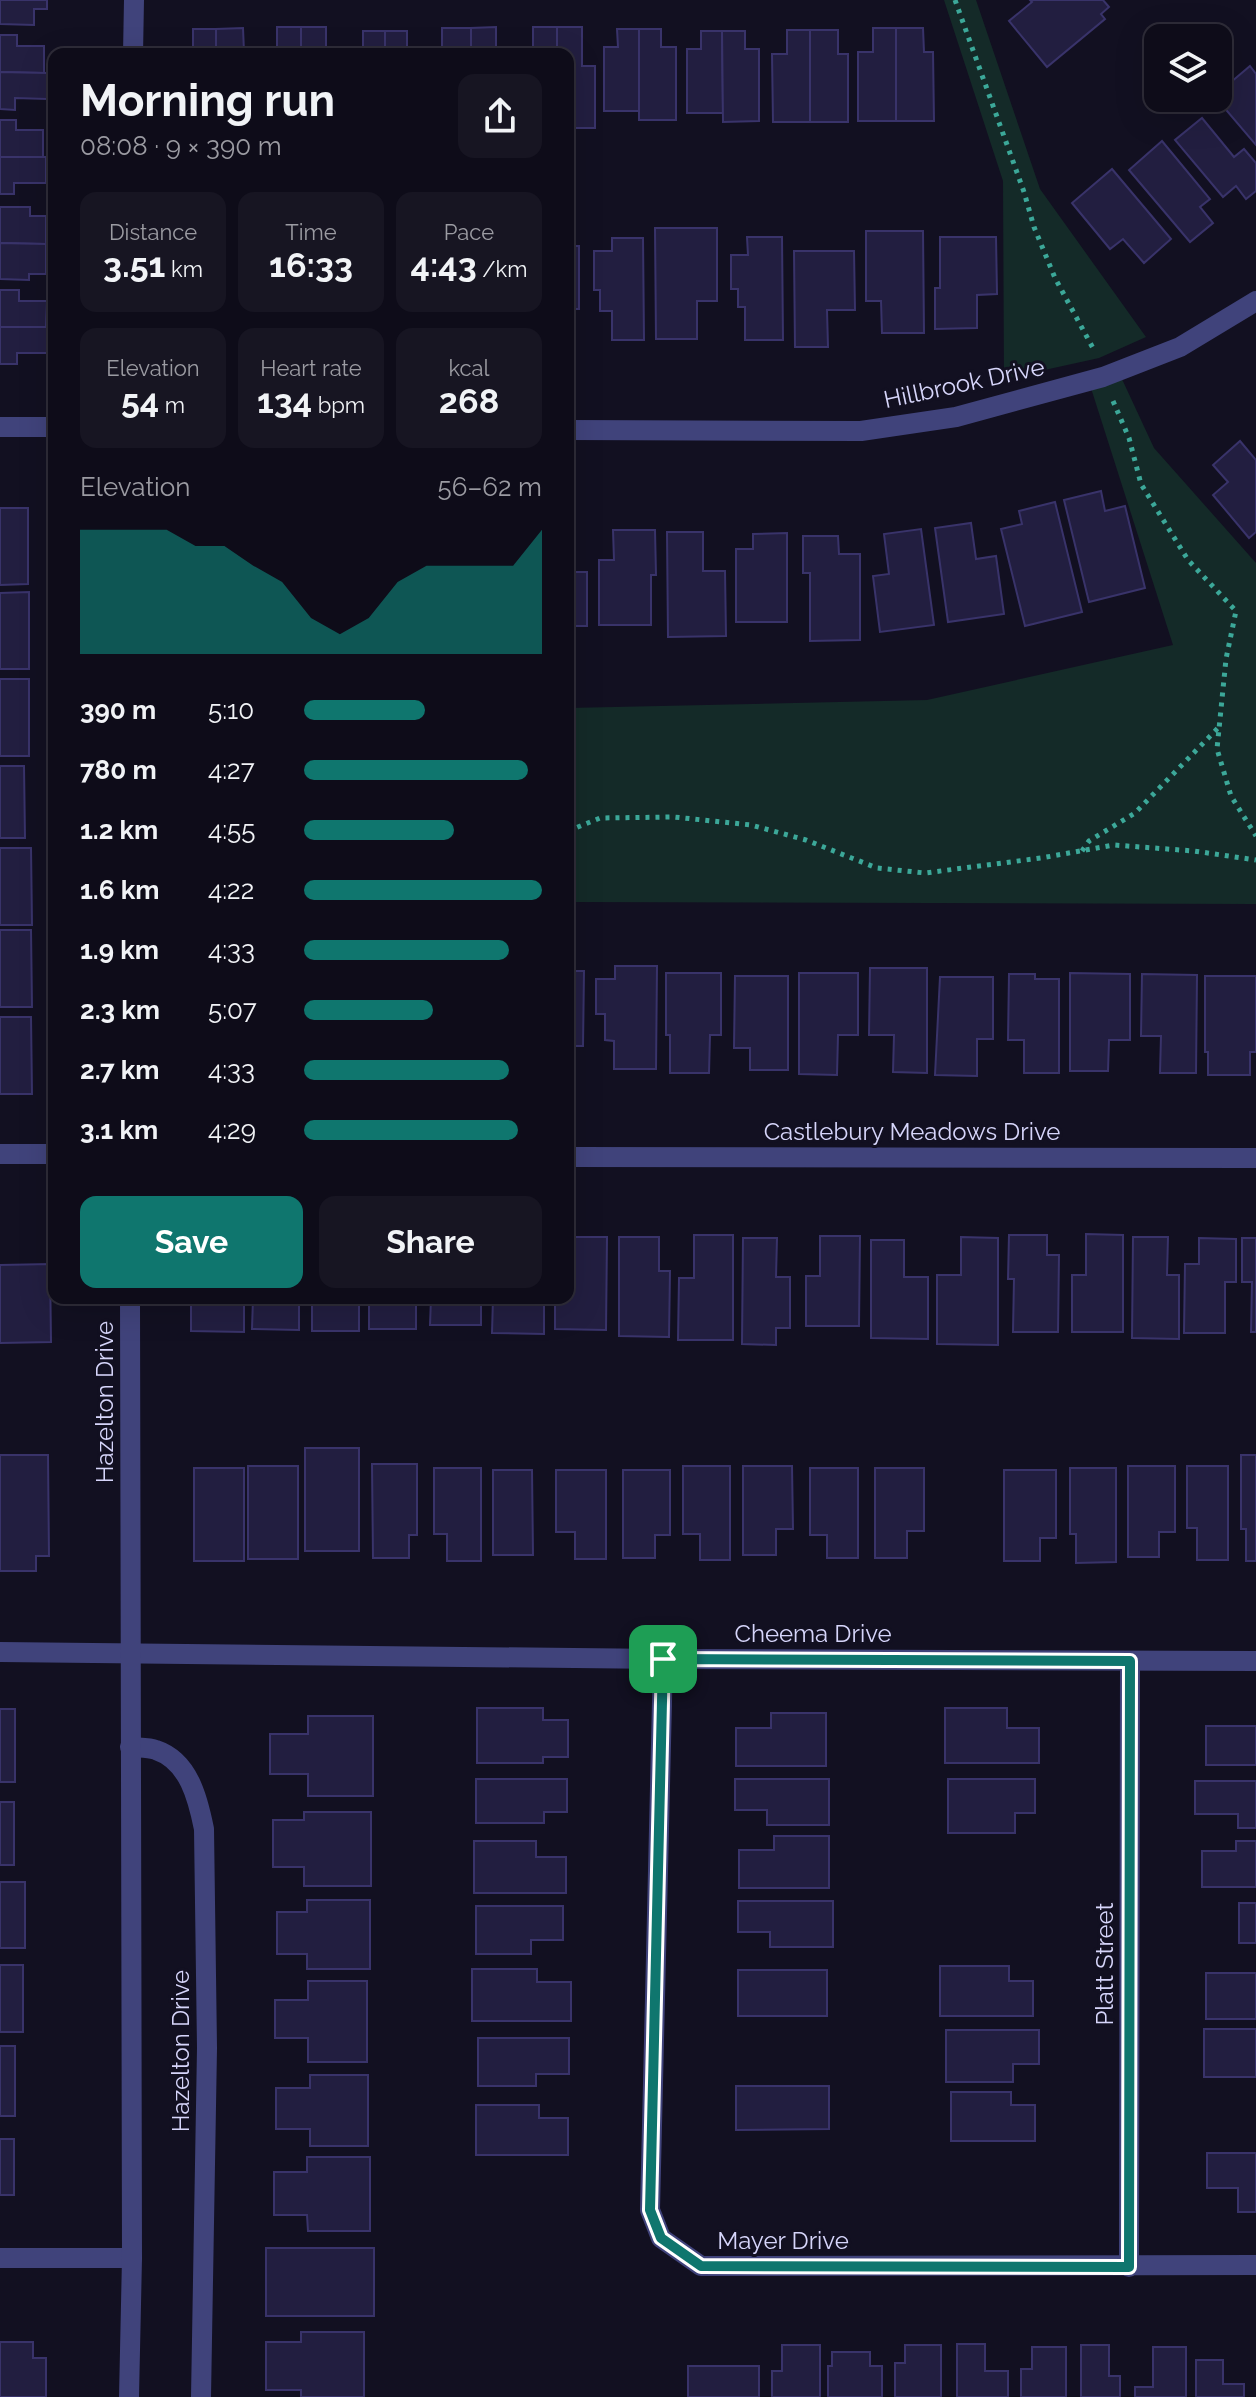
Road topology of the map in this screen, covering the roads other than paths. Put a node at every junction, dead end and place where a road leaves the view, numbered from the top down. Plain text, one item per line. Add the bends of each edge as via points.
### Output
1 (134, 0) edge
2 (133, 48) edge
3 (1256, 301) edge
4 (0, 427) edge
5 (48, 427) edge
6 (574, 430) edge
7 (0, 1154) edge
8 (48, 1154) edge
9 (574, 1157) edge
10 (1256, 1158) edge
11 (130, 1304) edge
12 (0, 1652) edge
13 (130, 1652) junction
14 (663, 1659) junction
15 (1130, 1661) junction
16 (1256, 1661) edge
17 (130, 1747) junction
18 (0, 2258) edge
19 (132, 2258) junction
20 (1256, 2265) edge
21 (1129, 2267) junction
22 (129, 2397) edge
23 (201, 2397) edge

1 - 2 street
3 - 6 street, Hillbrook Drive via 1180,347 1103,377 956,417 861,431
4 - 5 street
7 - 8 street
9 - 10 street, Castlebury Meadows Drive
11 - 13 street, Hazelton Drive
12 - 13 street, Cheema Drive
13 - 14 street, Cheema Drive
13 - 17 street, Hazelton Drive
14 - 15 street, Cheema Drive
14 - 21 street, Mayer Drive via 650,2210 661,2238 701,2266
15 - 16 street, Cheema Drive
15 - 21 street, Platt Street
17 - 19 street, Hazelton Drive
17 - 23 street, Hazelton Drive via 156,1750 179,1763 199,1799 204,1829 207,2048
18 - 19 street
19 - 22 street, Hazelton Drive
20 - 21 street, Mayer Drive

